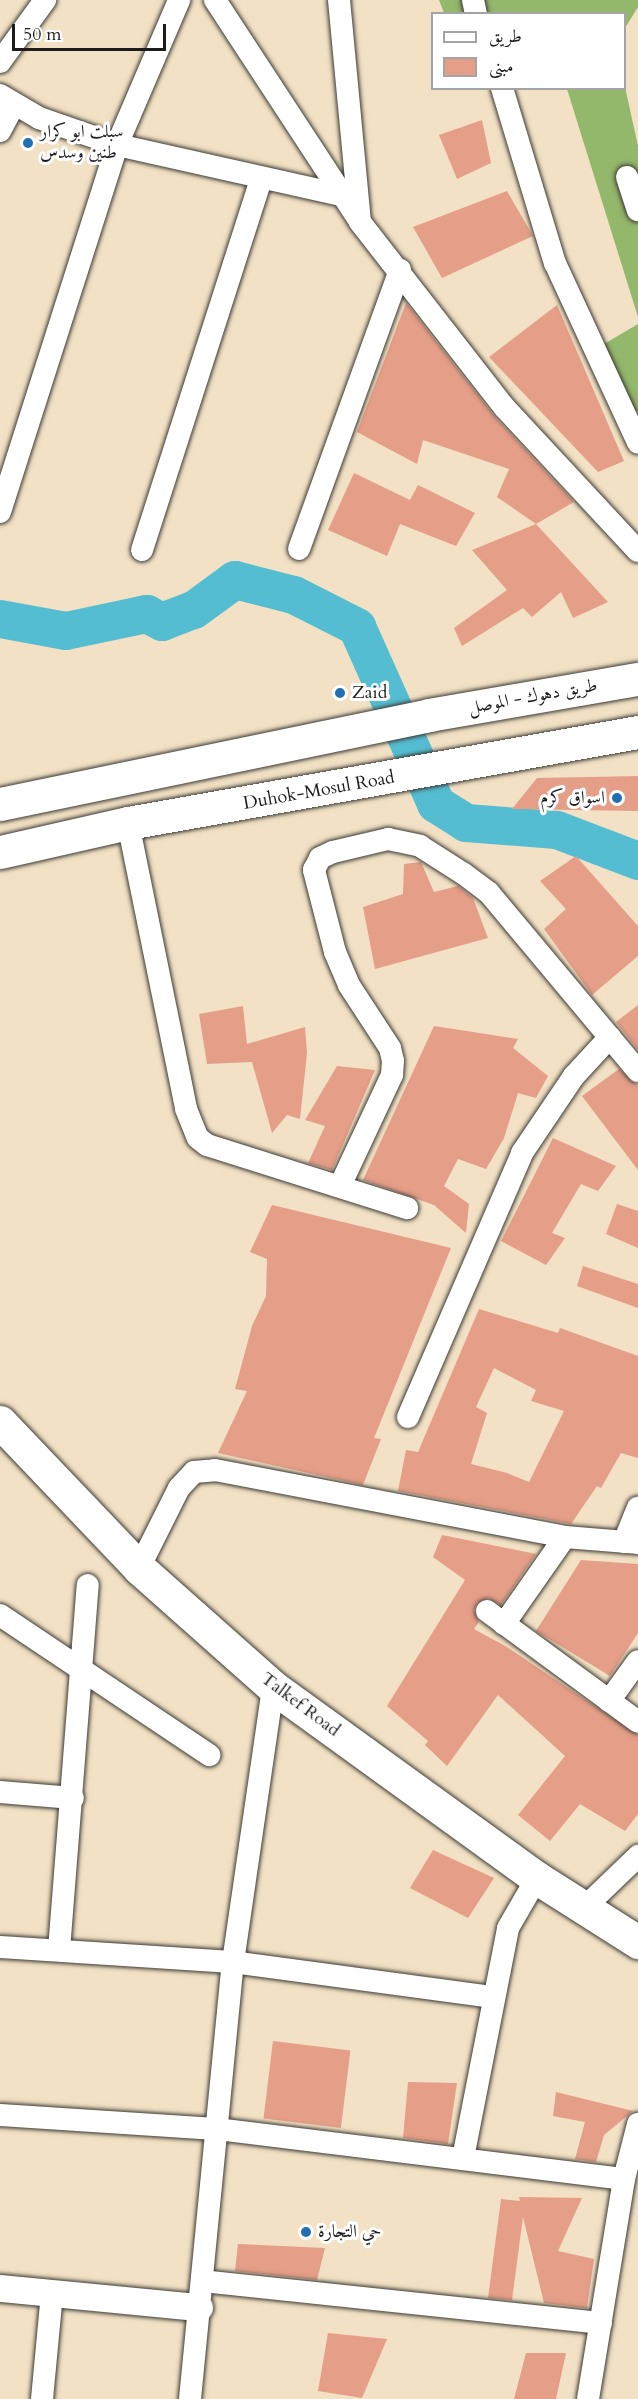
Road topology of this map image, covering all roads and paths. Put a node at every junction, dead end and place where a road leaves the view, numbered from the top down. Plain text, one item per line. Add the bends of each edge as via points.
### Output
1 (45, 0) edge
2 (179, 0) edge
3 (214, 0) edge
4 (339, 0) edge
5 (0, 62) edge
6 (503, 90) edge
7 (7, 100) edge
8 (0, 131) edge
9 (117, 145) junction
10 (627, 177) dead end
11 (261, 180) junction
12 (341, 195) junction
13 (638, 210) edge
14 (360, 222) junction
15 (400, 270) junction
16 (638, 443) edge
17 (0, 512) edge
18 (299, 549) dead end
19 (142, 550) dead end
20 (638, 551) edge
21 (638, 679) edge
22 (638, 732) edge
23 (0, 804) edge
24 (128, 823) junction
25 (0, 852) edge
26 (610, 1037) junction
27 (638, 1071) edge
28 (340, 1186) junction
29 (407, 1208) dead end
30 (408, 1417) dead end
31 (0, 1422) edge
32 (638, 1508) edge
33 (565, 1537) junction
34 (631, 1543) edge
35 (139, 1568) junction
36 (88, 1585) dead end
37 (0, 1616) edge
38 (638, 1661) edge
39 (82, 1669) junction
40 (273, 1687) junction
41 (609, 1701) junction
42 (638, 1722) edge
43 (209, 1755) dead end
44 (0, 1792) edge
45 (73, 1798) junction
46 (638, 1856) edge
47 (537, 1878) junction
48 (585, 1907) junction
49 (638, 1942) edge
50 (0, 1947) edge
51 (59, 1950) junction
52 (233, 1962) junction
53 (492, 1996) junction
54 (0, 2115) edge
55 (638, 2124) edge
56 (217, 2128) junction
57 (463, 2158) junction
58 (624, 2179) junction
59 (202, 2281) junction
60 (0, 2288) edge
61 (52, 2293) junction
62 (199, 2307) junction
63 (601, 2323) junction
64 (42, 2399) edge
65 (190, 2399) edge
66 (588, 2399) edge

1 - 5 street
2 - 9 street
3 - 12 street
4 - 14 street
6 - 16 street via 555,263
7 - 8 street
7 - 9 street via 39,118
9 - 11 street
9 - 17 street
10 - 13 street
11 - 12 street
11 - 19 street
12 - 14 street
14 - 15 street
15 - 18 street
15 - 20 street via 505,408
21 - 23 main road, طريق دهوك - الموصل via 429,714
22 - 24 main road, Duhok-Mosul Road via 389,780
24 - 25 main road, Duhok-Mosul Road
24 - 28 street via 186,1109 198,1138 207,1145
26 - 27 street
26 - 28 street via 489,893 420,846 388,839 320,858 314,870 335,952 393,1061 392,1075
26 - 30 street via 574,1076 522,1153
28 - 29 street
31 - 35 main road, Talkef Road
32 - 34 street
33 - 34 street
33 - 35 street via 215,1470 194,1472 179,1488
33 - 41 street via 495,1618
35 - 40 main road, Talkef Road
36 - 39 street
37 - 39 street
38 - 41 street
39 - 43 street
39 - 45 street
40 - 47 main road, Talkef Road
40 - 52 street
41 - 42 street
44 - 45 street
45 - 51 street
46 - 48 street
47 - 48 main road, Talkef Road
47 - 53 street via 508,1928
48 - 49 main road, Talkef Road
50 - 51 street
51 - 52 street
52 - 53 street
52 - 56 street
53 - 57 street
54 - 56 street
55 - 58 street
56 - 57 street
56 - 59 street
57 - 58 street
58 - 63 street
59 - 62 street
59 - 63 street
60 - 61 street
61 - 62 street
61 - 64 street
62 - 65 street
63 - 66 street

